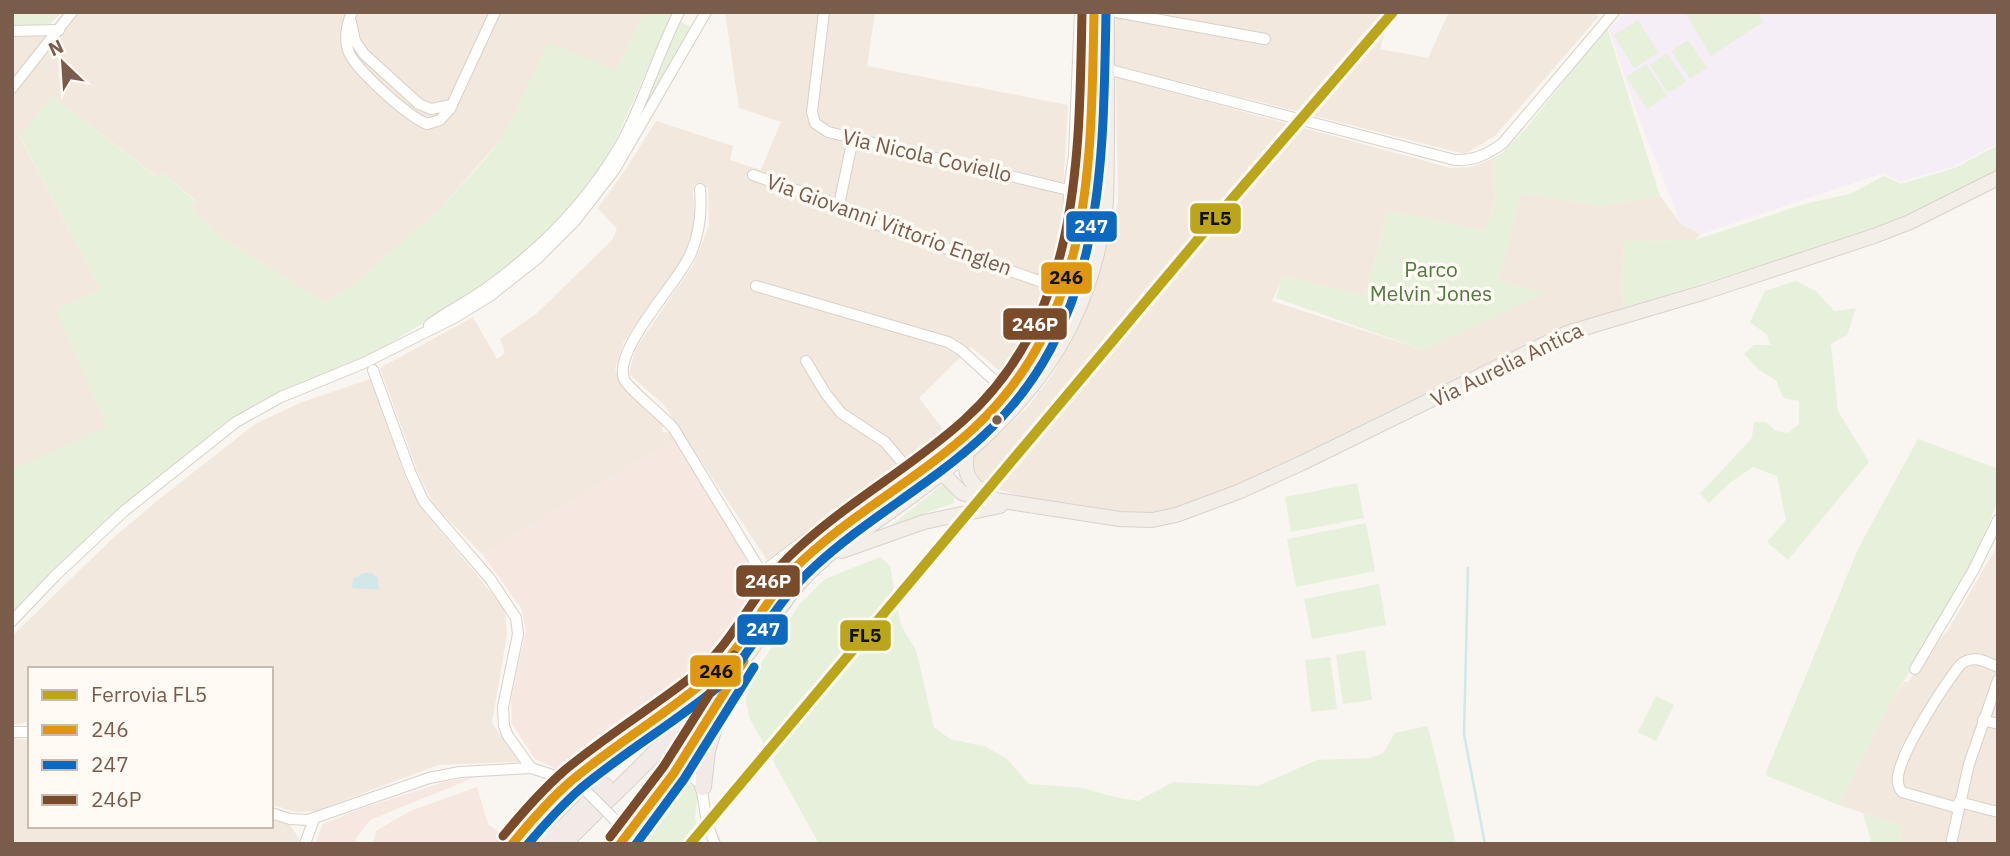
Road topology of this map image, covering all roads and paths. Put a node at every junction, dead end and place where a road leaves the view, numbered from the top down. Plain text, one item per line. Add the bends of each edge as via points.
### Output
1 (72, 12) edge
2 (352, 12) edge
3 (495, 12) edge
4 (681, 12) edge
5 (824, 12) edge
6 (1094, 12) edge
7 (1107, 12) edge
8 (1116, 12) edge
9 (1614, 12) edge
10 (1082, 15) edge
11 (704, 16) edge
12 (59, 30) junction
13 (12, 31) edge
14 (1265, 39) dead end
15 (1107, 69) junction
16 (12, 88) edge
17 (853, 138) junction
18 (1074, 155) junction
19 (1107, 157) junction
20 (1086, 174) junction
21 (753, 175) dead end
22 (1998, 178) edge
23 (701, 189) dead end
24 (1069, 190) junction
25 (1085, 195) junction
26 (839, 205) junction
27 (1066, 285) junction
28 (756, 286) dead end
29 (1075, 313) junction
30 (420, 334) junction
31 (806, 361) dead end
32 (373, 370) dead end
33 (1008, 393) junction
34 (967, 454) junction
35 (931, 462) junction
36 (942, 473) junction
37 (914, 475) junction
38 (962, 493) junction
39 (880, 499) junction
40 (1016, 504) junction
41 (1998, 520) edge
42 (924, 522) junction
43 (824, 558) junction
44 (762, 572) junction
45 (774, 593) junction
46 (12, 621) edge
47 (757, 640) junction
48 (1998, 667) edge
49 (1915, 668) dead end
50 (719, 669) junction
51 (1998, 680) edge
52 (725, 692) junction
53 (1983, 720) junction
54 (1998, 724) edge
55 (531, 768) junction
56 (674, 773) junction
57 (576, 785) junction
58 (703, 787) junction
59 (1959, 805) junction
60 (1998, 812) edge
61 (273, 814) edge
62 (314, 819) junction
63 (624, 839) edge
64 (515, 840) edge
65 (305, 844) edge
66 (547, 844) edge
67 (563, 844) edge
68 (715, 844) edge
69 (1951, 844) edge

1 - 12 street
2 - 3 street via 354,37 369,60 422,106 434,110 452,105
4 - 11 street via 695,23
4 - 30 street via 620,144 575,208 520,263
5 - 17 street, Via Nicola Coviello via 813,116 825,132
6 - 20 main road
7 - 15 main road
8 - 14 street
9 - 15 street via 1503,143 1467,160
10 - 18 street
11 - 30 street via 619,163 575,221 490,296
12 - 13 street
12 - 16 street
15 - 19 main road
17 - 24 street, Via Nicola Coviello
17 - 26 street
18 - 20 street
18 - 24 street
19 - 20 street via 1099,170
19 - 29 main road via 1102,231
20 - 25 main road
21 - 26 street, Via Giovanni Vittorio Englen
22 - 40 main road, Via Aurelia Antica via 1910,222 1861,240 1567,333 1302,463 1188,511 1160,519 1133,519
23 - 44 street via 700,221 692,250 630,344 623,376 674,429
24 - 25 street, Via Nicola Coviello
24 - 27 street
25 - 27 main road
25 - 29 street via 1094,214
26 - 27 street, Via Giovanni Vittorio Englen via 847,214
27 - 33 main road via 1045,340
28 - 33 street via 948,342
29 - 34 main road via 1028,392
30 - 46 street via 267,403 236,422 123,512
31 - 37 street via 841,413 885,442
32 - 55 street via 425,502 491,580 516,618 518,634 502,713 508,736
33 - 35 main road
34 - 36 main road
34 - 40 main road via 966,472 975,486
35 - 36 main road
35 - 37 main road
36 - 38 main road
36 - 43 main road
37 - 39 main road
38 - 40 main road
38 - 42 main road via 957,506
39 - 44 street via 825,524
39 - 45 main road via 810,554
40 - 42 main road
41 - 49 street
42 - 43 main road
43 - 47 highway via 786,596
44 - 45 street
45 - 50 highway
47 - 52 highway
47 - 67 highway via 716,690
48 - 59 street via 1977,659 1963,662 1913,739 1899,771 1902,792
50 - 57 highway
50 - 66 highway
51 - 53 street
52 - 56 highway
52 - 58 highway via 711,735
53 - 54 street
53 - 59 street
55 - 57 street
55 - 62 street via 429,778
56 - 58 street via 696,778
56 - 63 street
57 - 63 street, bridge via 619,824
57 - 64 highway
58 - 68 street via 707,824
59 - 60 street
59 - 69 street
61 - 62 street
62 - 65 street

